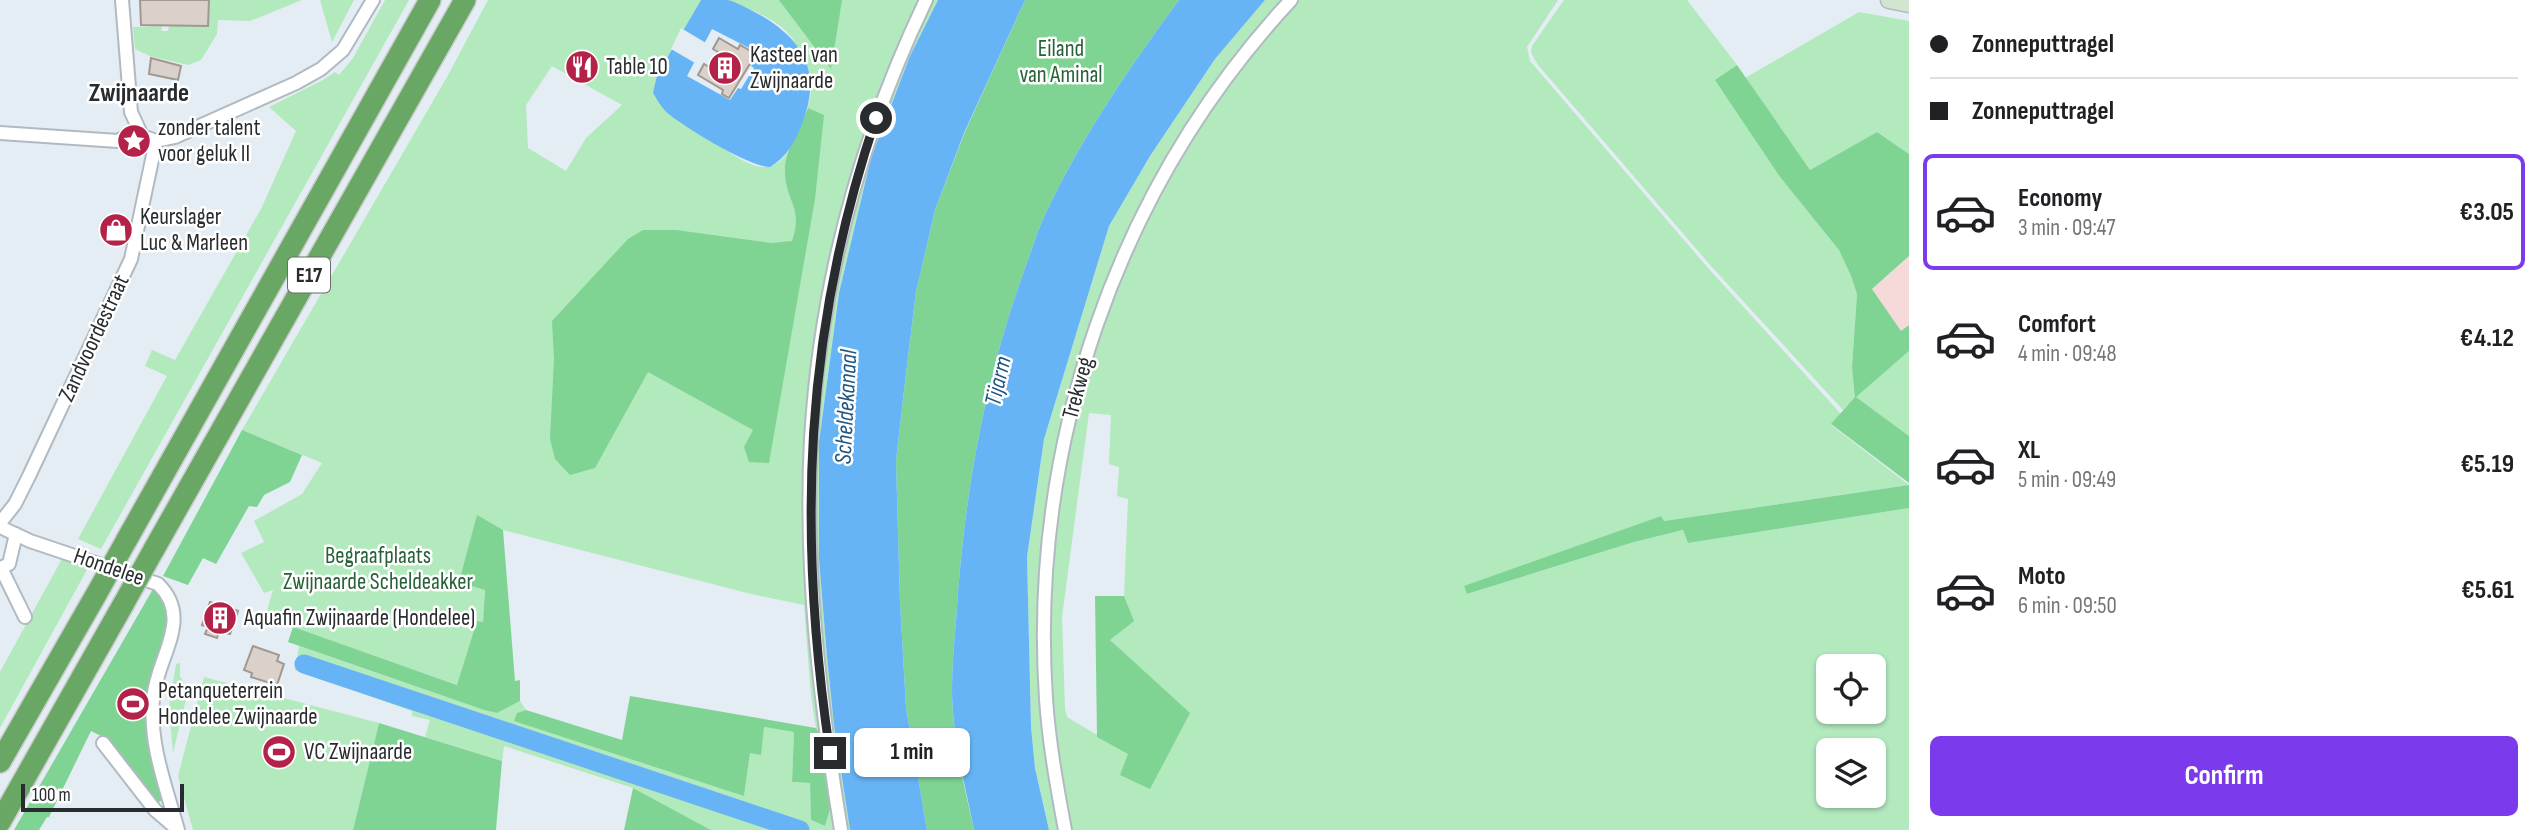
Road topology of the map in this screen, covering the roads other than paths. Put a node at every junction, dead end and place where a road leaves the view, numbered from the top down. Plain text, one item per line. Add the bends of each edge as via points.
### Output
1 (122, 0) edge
2 (373, 0) edge
3 (430, 0) edge
4 (464, 0) edge
5 (926, 0) edge
6 (1291, 0) edge
7 (1889, 0) edge
8 (1909, 4) edge
9 (137, 130) junction
10 (0, 133) edge
11 (156, 141) junction
12 (0, 525) edge
13 (16, 534) junction
14 (1, 568) edge
15 (25, 617) dead end
16 (103, 743) dead end
17 (0, 762) edge
18 (0, 822) edge
19 (178, 830) edge
20 (841, 830) edge
21 (1065, 830) edge

1 - 9 street via 131,112
2 - 11 street via 344,50 321,69 175,137
3 - 17 highway, E17, bridge
4 - 18 highway, E17, bridge
5 - 20 street via 881,105 845,220 826,309 815,401 810,485 812,589 821,695
6 - 21 street, Trekweg via 1208,102 1160,182 1114,276 1076,388 1055,488 1044,606 1047,714
7 - 8 main road
9 - 10 street via 118,141
9 - 11 street
11 - 12 street, Zandvoordestraat via 131,259 29,476
12 - 13 street, Hondelee
13 - 14 street via 9,564
13 - 19 street, Hondelee via 158,584 170,595 174,620 156,680 152,723
14 - 15 street
16 - 19 street, Hondelee via 155,810

